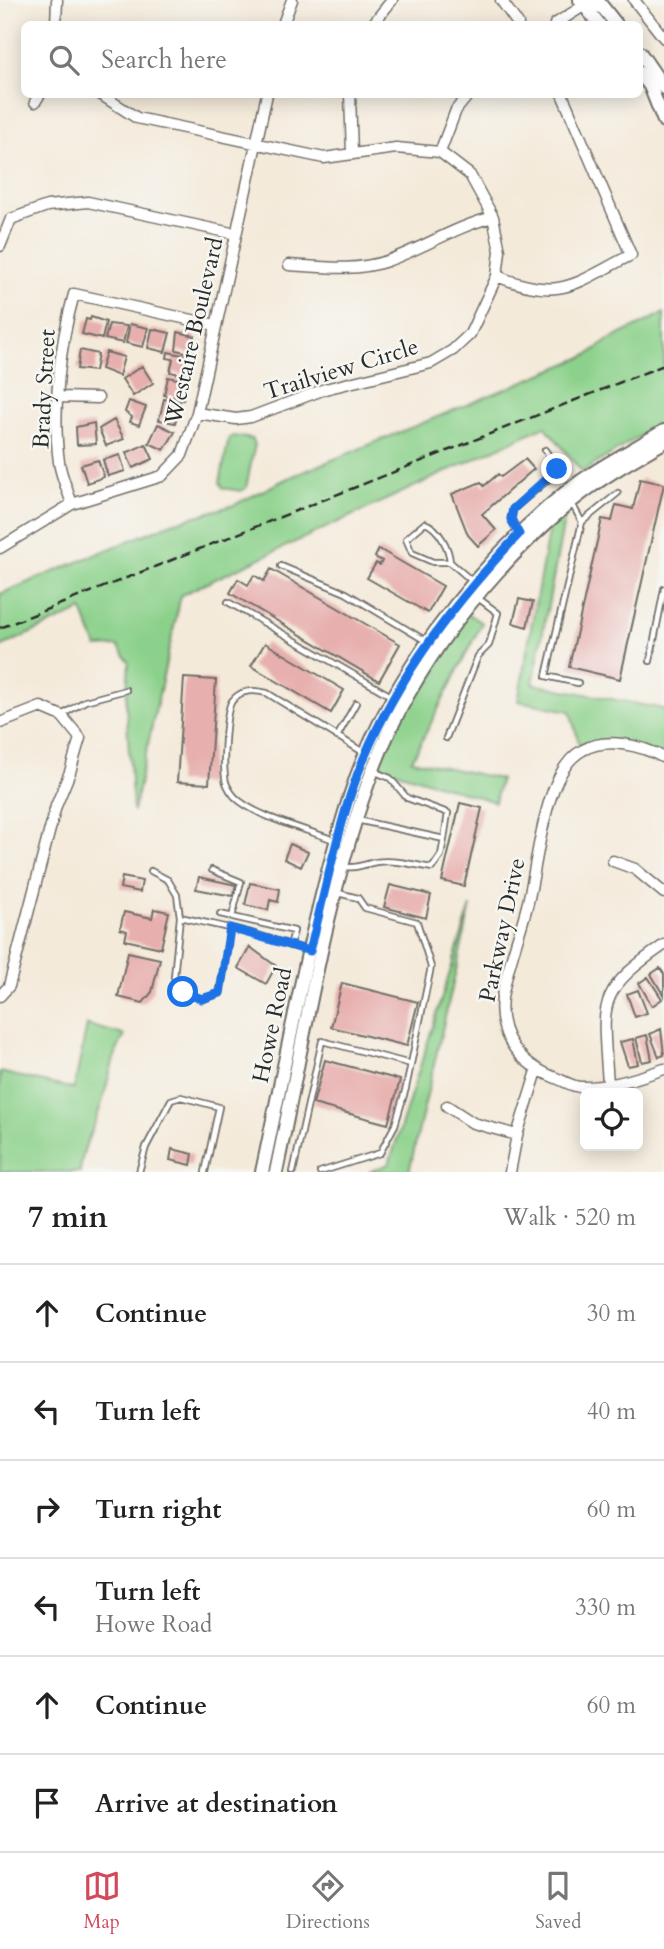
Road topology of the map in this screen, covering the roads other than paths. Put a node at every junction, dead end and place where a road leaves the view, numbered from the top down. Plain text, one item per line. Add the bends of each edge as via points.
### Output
1 (57, 0) edge
2 (292, 0) edge
3 (391, 0) edge
4 (501, 0) edge
5 (634, 0) edge
6 (582, 2) edge
7 (601, 5) edge
8 (56, 21) edge
9 (284, 21) edge
10 (375, 21) edge
11 (516, 21) edge
12 (559, 21) edge
13 (597, 21) edge
14 (614, 21) edge
15 (664, 38) edge
16 (643, 59) edge
17 (643, 78) edge
18 (664, 88) edge
19 (106, 98) edge
20 (266, 98) edge
21 (350, 98) edge
22 (466, 98) edge
23 (564, 98) edge
24 (664, 120) edge
25 (256, 144) junction
26 (440, 152) junction
27 (352, 154) junction
28 (493, 217) junction
29 (236, 234) junction
30 (0, 246) edge
31 (289, 265) dead end
32 (497, 276) junction
33 (215, 325) junction
34 (58, 397) junction
35 (98, 398) dead end
36 (197, 413) junction
37 (664, 432) edge
38 (664, 442) edge
39 (545, 450) dead end
40 (618, 493) dead end
41 (571, 502) junction
42 (72, 504) junction
43 (582, 522) junction
44 (519, 534) junction
45 (0, 548) edge
46 (450, 562) junction
47 (281, 566) dead end
48 (473, 583) junction
49 (664, 589) edge
50 (477, 598) junction
51 (229, 601) dead end
52 (429, 642) junction
53 (650, 662) dead end
54 (578, 683) dead end
55 (126, 690) dead end
56 (395, 698) junction
57 (356, 703) dead end
58 (61, 716) junction
59 (0, 723) edge
60 (337, 737) junction
61 (446, 738) dead end
62 (367, 754) junction
63 (664, 758) edge
64 (372, 771) junction
65 (356, 820) junction
66 (444, 839) junction
67 (338, 841) junction
68 (613, 861) dead end
69 (343, 867) junction
70 (212, 870) dead end
71 (151, 872) dead end
72 (337, 893) junction
73 (664, 893) edge
74 (220, 914) dead end
75 (232, 916) junction
76 (180, 918) junction
77 (230, 928) junction
78 (664, 945) edge
79 (290, 946) junction
80 (310, 951) junction
81 (0, 996) edge
82 (411, 1064) junction
83 (664, 1069) edge
84 (537, 1071) junction
85 (608, 1084) junction
86 (447, 1106) dead end
87 (517, 1135) junction
88 (139, 1172) edge
89 (205, 1172) edge
90 (262, 1172) edge
91 (276, 1172) edge
92 (293, 1172) edge
93 (320, 1172) edge
94 (510, 1172) edge

1 - 8 street
2 - 9 street
3 - 10 street
4 - 11 street
5 - 15 street
6 - 7 street
6 - 12 street
6 - 13 street
7 - 14 street
16 - 18 street
17 - 24 street
19 - 25 street via 137,118
20 - 25 street, Westaire Boulevard
21 - 27 street
22 - 26 street via 456,110
23 - 32 street via 631,255 567,288 539,290
25 - 27 street via 324,158
25 - 29 street, Westaire Boulevard
26 - 27 street via 396,148
26 - 28 street, Trailview Circle via 470,175
28 - 31 street via 463,225 386,261 347,269
28 - 32 street, Trailview Circle via 500,251
29 - 30 street via 88,202 47,206 11,219
29 - 33 street, Westaire Boulevard
32 - 36 street, Trailview Circle via 470,334 430,363 325,389 251,417
33 - 34 street, Brady Street via 74,294 64,331
33 - 36 street, Westaire Boulevard
34 - 35 street
34 - 42 street, Brady Street via 59,463
36 - 42 street, Westaire Boulevard via 182,455 162,476
37 - 44 street, Howe Road via 586,478
38 - 41 street, Howe Road
39 - 44 lane via 557,469 513,509 511,519
40 - 43 lane
41 - 43 lane
41 - 50 street, Howe Road via 509,559
42 - 45 street, Westaire Boulevard
43 - 54 lane via 547,676
44 - 48 street, Howe Road
46 - 46 lane via 433,562 412,553 406,539 425,523 433,525
46 - 48 lane
47 - 52 lane via 346,593
48 - 52 street, Howe Road
49 - 53 lane
50 - 61 lane via 498,613 489,645 478,656
50 - 64 street, Howe Road via 420,677
51 - 56 lane
52 - 56 street, Howe Road
55 - 58 lane via 85,701
56 - 62 street, Howe Road
57 - 60 lane
58 - 59 street via 41,707
58 - 81 street via 80,738 56,806 9,986
60 - 62 lane
60 - 67 lane via 267,693 252,690 232,701 228,713 225,778 236,798 253,809
62 - 67 street, Howe Road
63 - 84 street, Parkway Drive via 611,742 581,750 559,776 549,799 502,1000 503,1022 513,1051
64 - 65 street, Howe Road
64 - 66 lane via 390,778 407,798 448,813
65 - 66 lane
65 - 69 street, Howe Road
66 - 69 lane via 432,868 393,862
67 - 80 street, Howe Road
68 - 73 street via 635,869
69 - 72 street, Howe Road
70 - 75 lane via 240,882
71 - 76 lane via 168,880 177,895
72 - 82 lane via 358,898 365,908 417,922 431,967
72 - 91 street, Howe Road
74 - 75 lane
75 - 79 lane via 294,931
76 - 77 lane
76 - 77 lane via 174,978 183,992 202,999 220,993
77 - 79 lane
78 - 85 street via 629,969 609,993 604,1022
79 - 80 lane
80 - 90 street, Howe Road
82 - 92 lane via 322,1041
82 - 93 lane via 395,1125 380,1153
83 - 85 street, Parkway Drive
84 - 85 street, Parkway Drive via 579,1087
84 - 87 street
86 - 87 street via 473,1123
87 - 94 street
88 - 89 lane via 146,1147 171,1100 181,1097 219,1107

